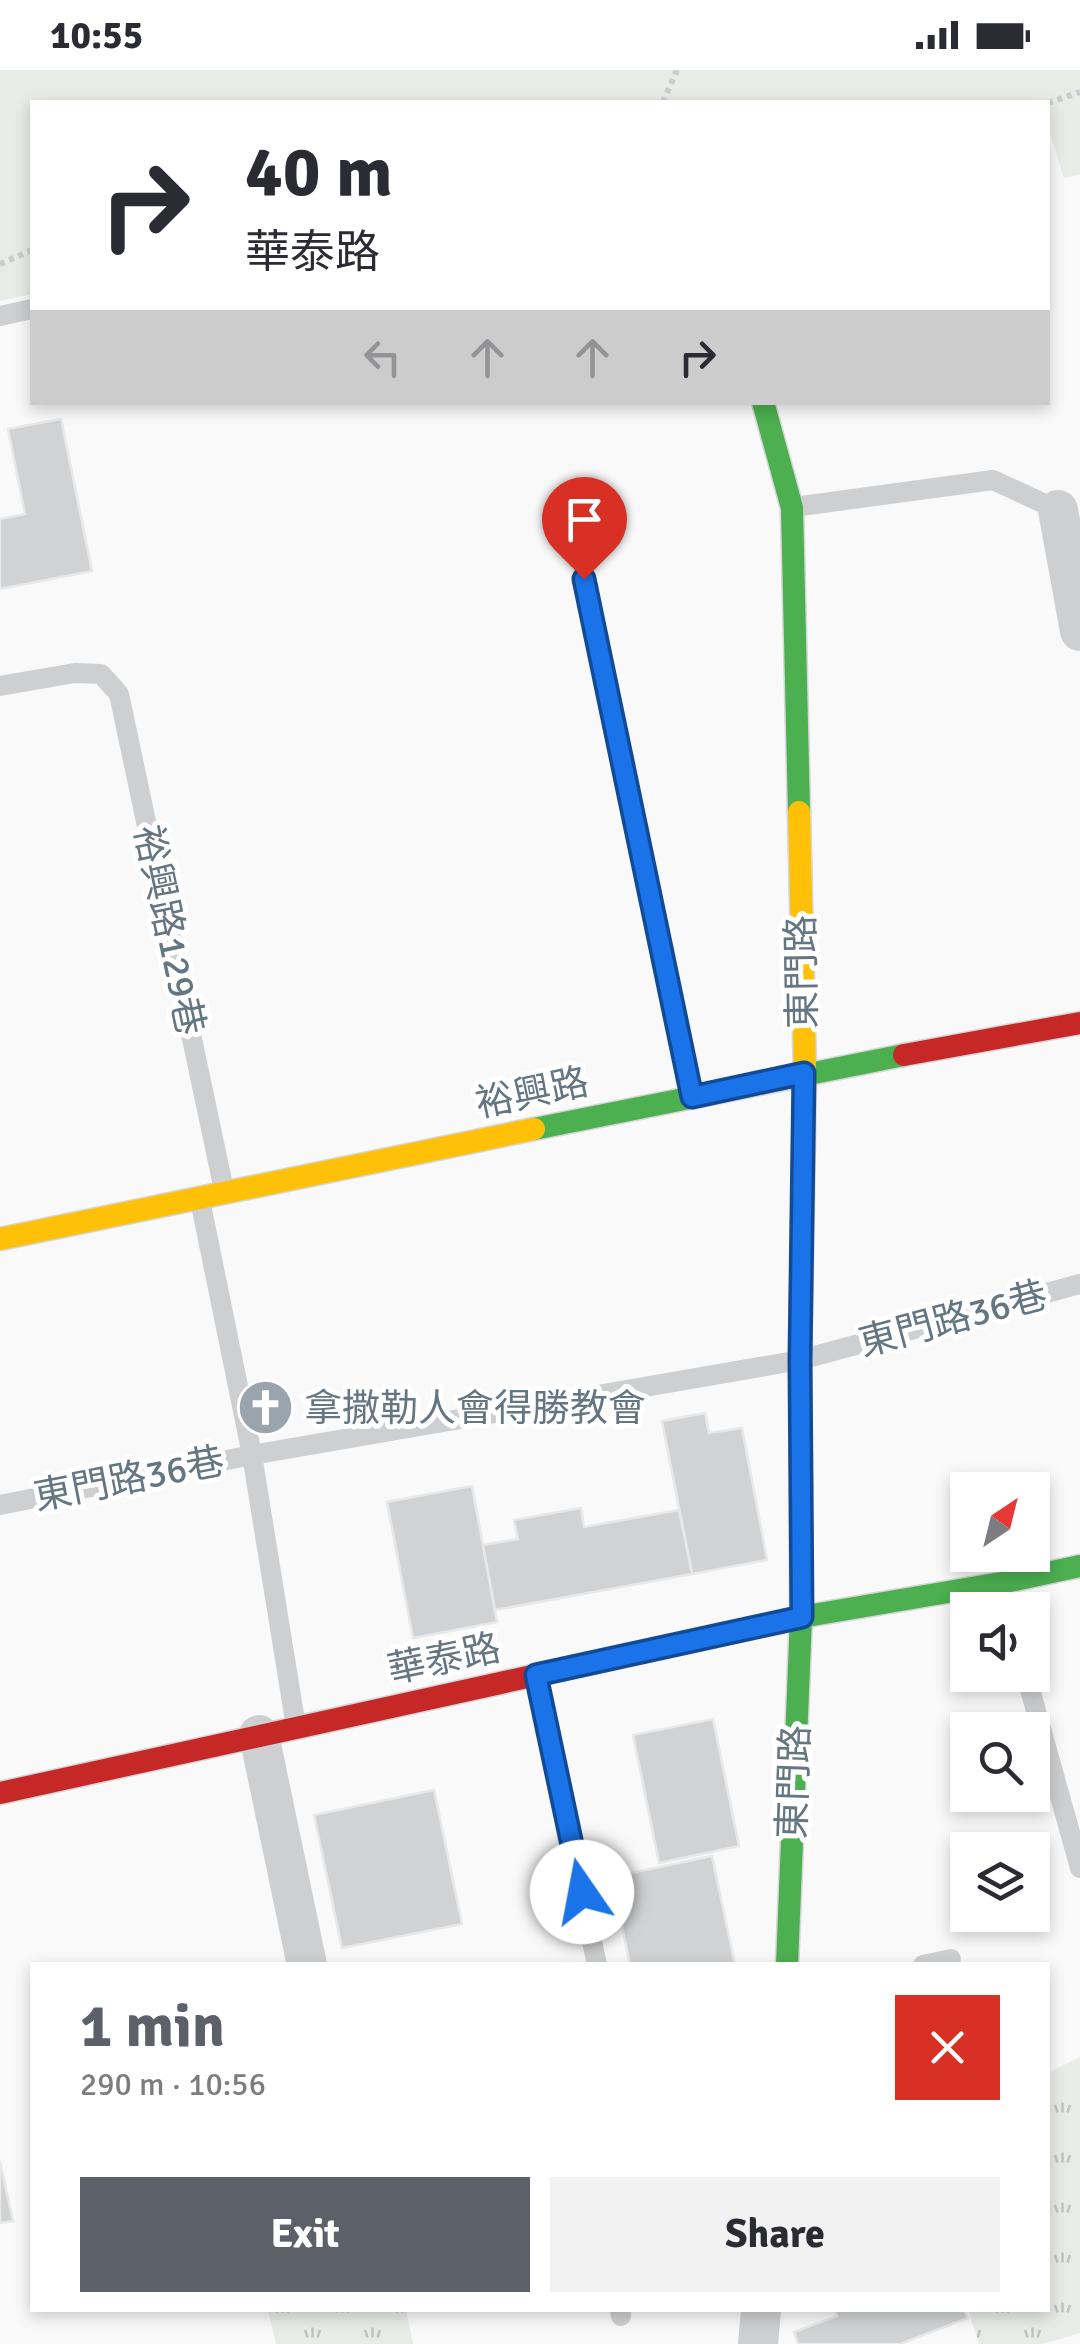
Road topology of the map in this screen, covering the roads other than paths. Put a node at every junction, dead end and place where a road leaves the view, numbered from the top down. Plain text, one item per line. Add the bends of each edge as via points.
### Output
1 (30, 309) edge
2 (0, 316) edge
3 (764, 405) edge
4 (792, 508) junction
5 (1058, 510) joint
6 (584, 579) dead end
7 (1080, 631) edge
8 (0, 686) edge
9 (1080, 1023) edge
10 (804, 1073) junction
11 (692, 1097) junction
12 (224, 1192) junction
13 (199, 1198) junction
14 (0, 1239) edge
15 (1080, 1284) edge
16 (800, 1360) junction
17 (252, 1454) junction
18 (0, 1505) edge
19 (1080, 1566) edge
20 (802, 1617) junction
21 (536, 1675) junction
22 (1031, 1692) edge
23 (278, 1731) junction
24 (0, 1793) edge
25 (1080, 1868) edge
26 (951, 1959) dead end
27 (307, 1962) edge
28 (596, 1962) edge
29 (786, 1962) edge
30 (936, 1962) edge
31 (761, 2312) edge
32 (758, 2344) edge

1 - 2 lane
3 - 4 street, 東門路
4 - 5 lane via 992,480
4 - 10 street, 東門路
5 - 7 street
6 - 11 lane
8 - 12 lane, 裕興路129巷 via 101,674 119,694
9 - 10 street, 裕興路
10 - 11 street, 裕興路
10 - 16 street, 東門路
11 - 12 street, 裕興路
12 - 13 street, 裕興路
13 - 14 street, 裕興路
13 - 17 lane
15 - 16 lane, 東門路36巷
16 - 17 lane, 東門路36巷
16 - 20 street, 東門路
17 - 18 lane, 東門路36巷
17 - 23 lane
19 - 20 street, 華泰路 via 1003,1590
20 - 21 street, 華泰路
20 - 29 street, 東門路
21 - 23 street, 華泰路
21 - 28 lane
22 - 25 lane
23 - 24 street, 華泰路
23 - 27 street
26 - 30 lane
31 - 32 street

